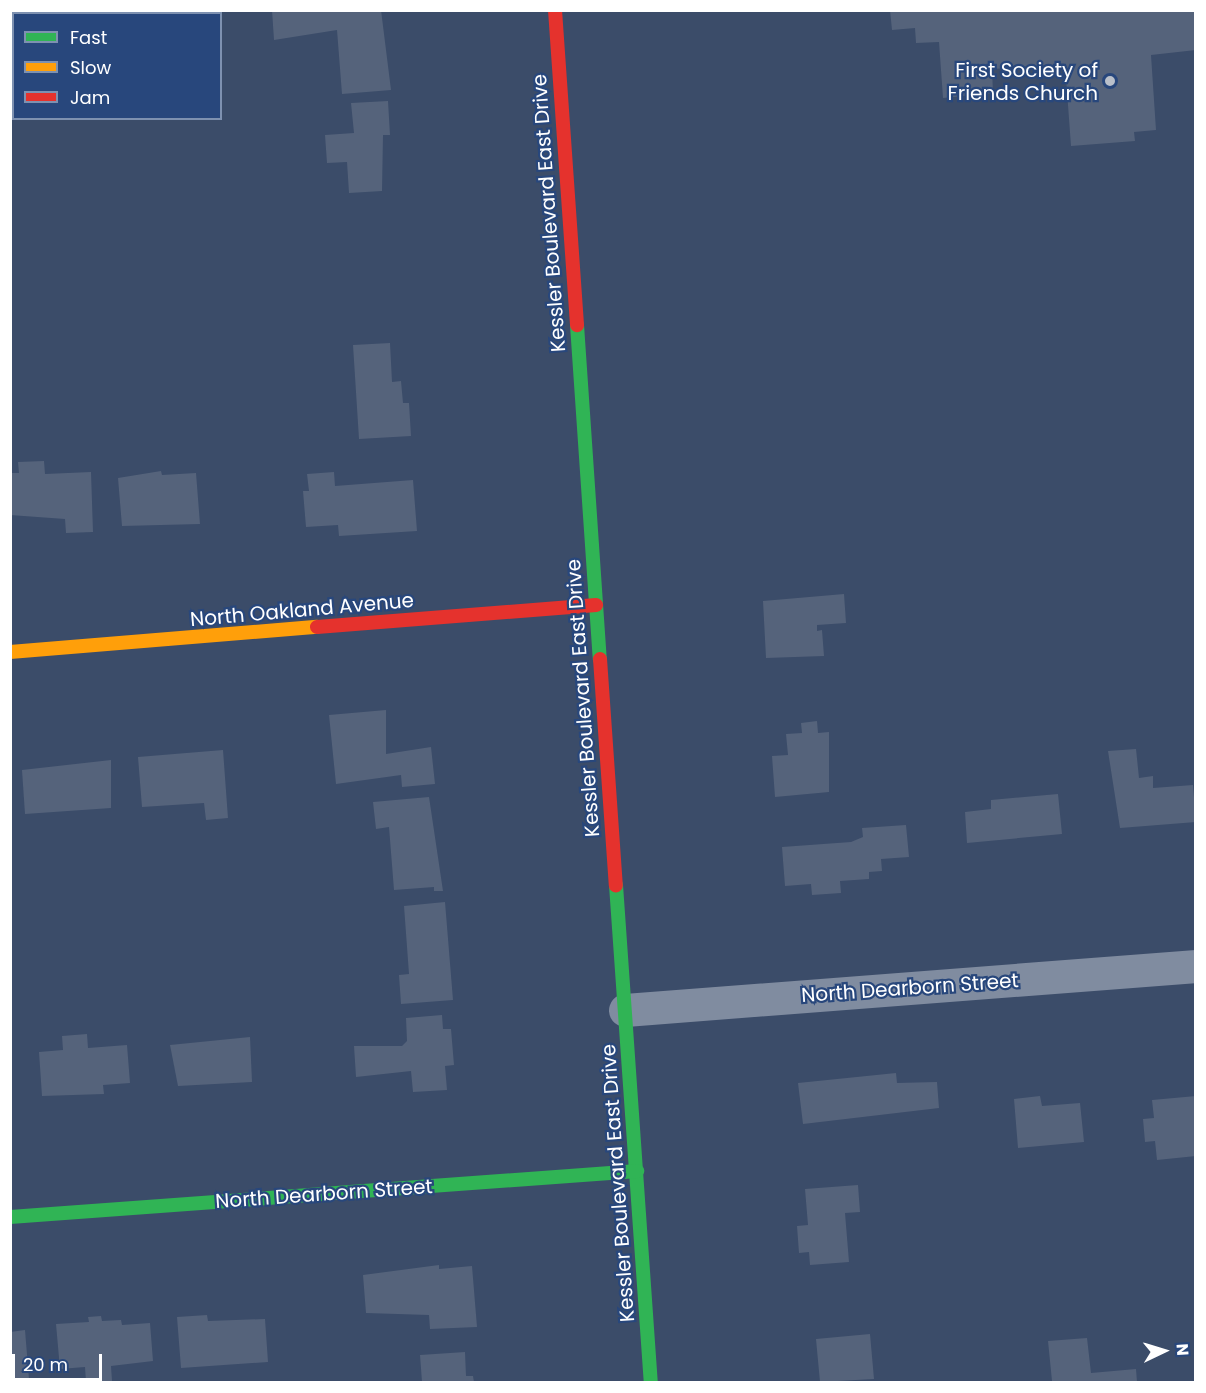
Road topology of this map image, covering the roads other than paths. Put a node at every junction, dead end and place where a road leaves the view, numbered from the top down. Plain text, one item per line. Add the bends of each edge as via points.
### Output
1 (555, 10) edge
2 (596, 605) junction
3 (10, 652) edge
4 (1196, 966) edge
5 (625, 1010) junction
6 (638, 1172) junction
7 (10, 1217) edge
8 (651, 1383) edge

1 - 2 main road, Kessler Boulevard East Drive
2 - 3 main road, North Oakland Avenue
2 - 5 main road, Kessler Boulevard East Drive
4 - 5 street, North Dearborn Street
5 - 6 main road, Kessler Boulevard East Drive
6 - 7 main road, North Dearborn Street
6 - 8 main road, Kessler Boulevard East Drive

